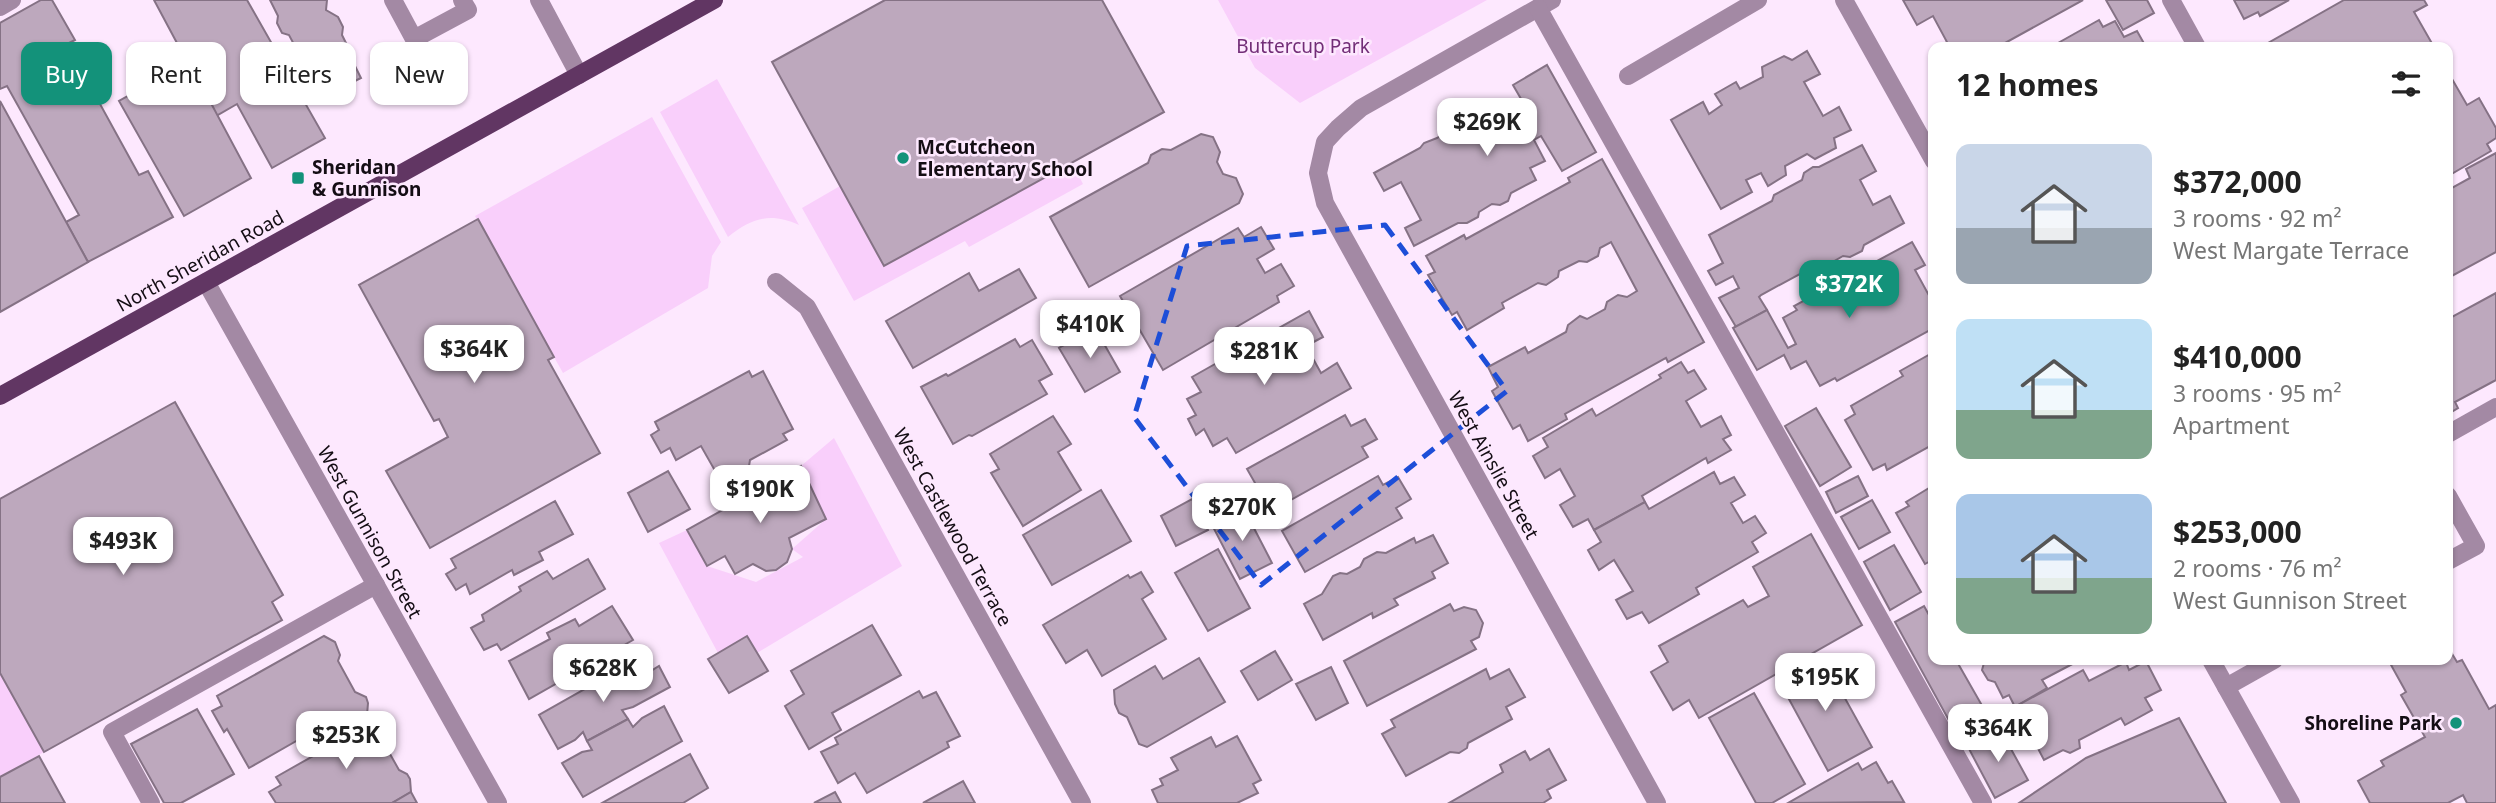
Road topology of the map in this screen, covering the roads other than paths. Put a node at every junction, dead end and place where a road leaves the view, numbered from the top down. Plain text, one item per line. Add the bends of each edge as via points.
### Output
1 (12, 0) edge
2 (393, 0) edge
3 (462, 0) edge
4 (540, 0) edge
5 (714, 0) edge
6 (1758, 0) edge
7 (1844, 0) edge
8 (2171, 0) edge
9 (1545, 4) edge
10 (0, 7) edge
11 (2194, 42) edge
12 (579, 75) junction
13 (1628, 76) dead end
14 (1928, 151) edge
15 (206, 282) junction
16 (776, 282) dead end
17 (0, 396) edge
18 (2496, 407) edge
19 (2453, 431) edge
20 (2453, 505) edge
21 (2453, 558) edge
22 (376, 586) junction
23 (2214, 665) edge
24 (2265, 665) edge
25 (2226, 687) junction
26 (151, 803) edge
27 (498, 803) edge
28 (1082, 803) edge
29 (1657, 803) edge
30 (1983, 803) edge
31 (2291, 803) edge

1 - 10 street
2 - 3 street via 414,39 468,10
4 - 12 street
5 - 12 main road, North Sheridan Road
6 - 13 street
7 - 14 street
8 - 11 street
9 - 29 street, West Ainslie Street via 1361,108 1325,142 1318,173 1325,203
9 - 30 street
12 - 15 main road, North Sheridan Road
15 - 17 main road, North Sheridan Road
15 - 22 street, West Gunnison Street
16 - 28 street, West Castlewood Terrace via 807,307
18 - 19 street
20 - 21 street via 2476,546
22 - 26 street via 112,733
22 - 27 street, West Gunnison Street
23 - 25 street
24 - 25 street
25 - 31 street

